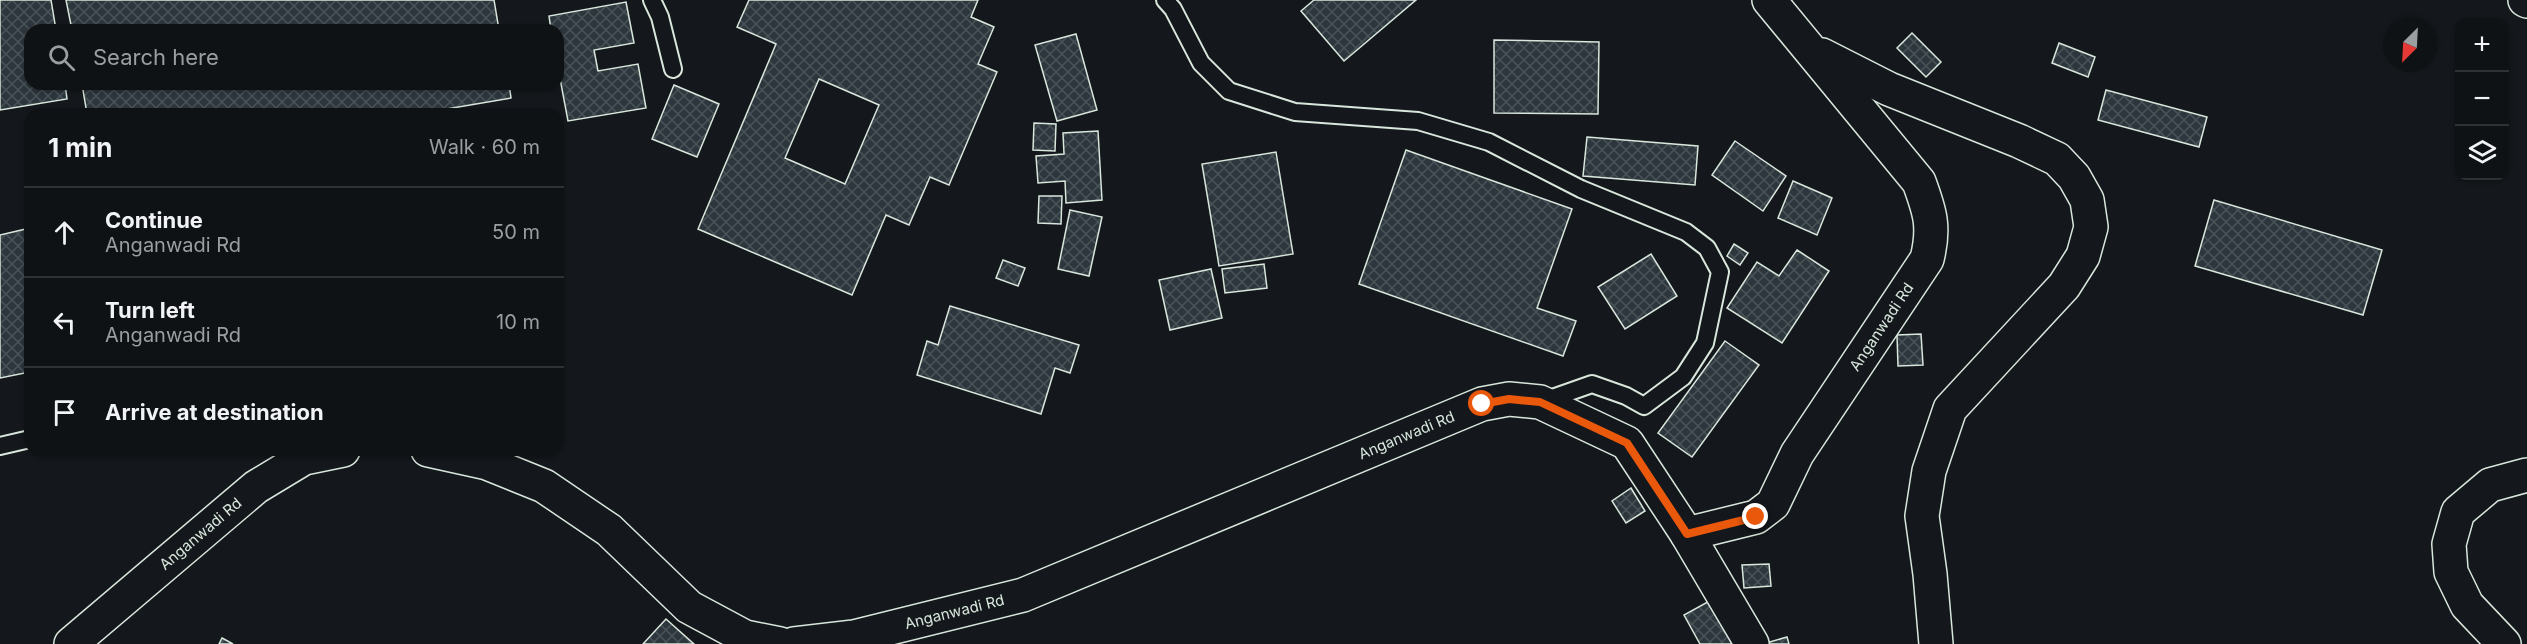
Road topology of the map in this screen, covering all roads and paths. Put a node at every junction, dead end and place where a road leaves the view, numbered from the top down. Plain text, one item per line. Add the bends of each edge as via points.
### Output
1 (652, 0) edge
2 (1165, 0) edge
3 (1770, 0) edge
4 (1809, 48) junction
5 (674, 69) dead end
6 (1540, 402) junction
7 (24, 440) edge
8 (0, 446) edge
9 (314, 456) edge
10 (455, 456) edge
11 (2527, 475) edge
12 (1687, 534) junction
13 (71, 644) edge
14 (780, 644) edge
15 (794, 644) edge
16 (1752, 644) edge
17 (1936, 644) edge
18 (2504, 644) edge

1 - 5 lane
2 - 6 lane via 1201,63 1229,91 1295,112 1418,121 1489,142 1581,189 1686,232 1707,248 1720,272 1705,343 1683,377 1644,406 1592,384
3 - 4 street, Anganwadi Rd
4 - 12 street, Anganwadi Rd via 1920,182 1932,218 1927,259 1797,454 1773,504 1756,517
4 - 17 street via 1889,89 2056,159 2074,177 2087,200 2091,227 2083,256 2064,286 1950,409 1929,471 1922,516
6 - 12 street, Anganwadi Rd via 1627,443
6 - 15 street, Anganwadi Rd via 1509,399 1482,404 1023,596 854,637
7 - 8 lane
9 - 13 street, Anganwadi Rd via 256,487
10 - 14 street via 487,463 544,486 609,530 689,607 745,638
11 - 18 street via 2490,485 2458,512 2449,544 2451,572 2467,605
12 - 16 street

